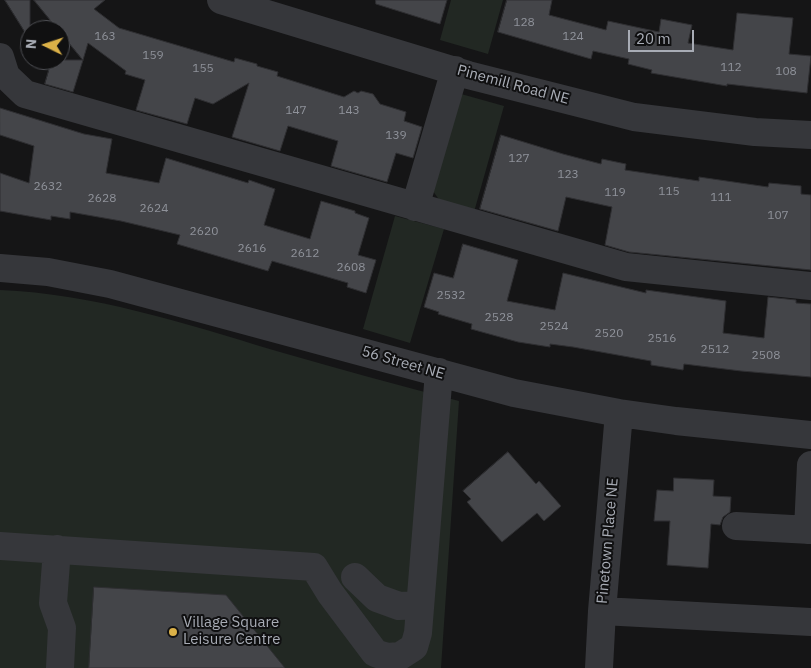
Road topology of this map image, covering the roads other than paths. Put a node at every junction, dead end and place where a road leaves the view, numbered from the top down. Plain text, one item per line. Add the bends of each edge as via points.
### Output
1 (222, 0) edge
2 (0, 58) edge
3 (455, 70) junction
4 (811, 135) edge
5 (416, 207) junction
6 (0, 268) edge
7 (811, 286) edge
8 (438, 372) junction
9 (619, 414) junction
10 (811, 435) edge
11 (811, 466) edge
12 (736, 526) dead end
13 (809, 530) edge
14 (0, 546) edge
15 (57, 549) junction
16 (325, 585) junction
17 (420, 605) junction
18 (602, 611) junction
19 (811, 622) edge
20 (60, 668) edge
21 (599, 668) edge

1 - 3 street, Pinemill Road NE
2 - 5 street via 6,76 25,94
3 - 4 street, Pinemill Road NE via 634,117 755,132
3 - 5 street
5 - 7 street via 626,267
6 - 8 street, 56 Street NE via 48,272 110,284
8 - 9 street, 56 Street NE via 514,393
8 - 17 street
9 - 10 street, 56 Street NE
9 - 18 street, Pinetown Place NE
11 - 13 street
12 - 13 street
14 - 15 street
15 - 16 street via 298,564 314,567
15 - 20 street via 53,603 62,628
16 - 17 street via 362,571 377,598 400,606
16 - 17 street via 374,653 387,657 400,656 414,647
18 - 19 street
18 - 21 street, Pinetown Place NE

